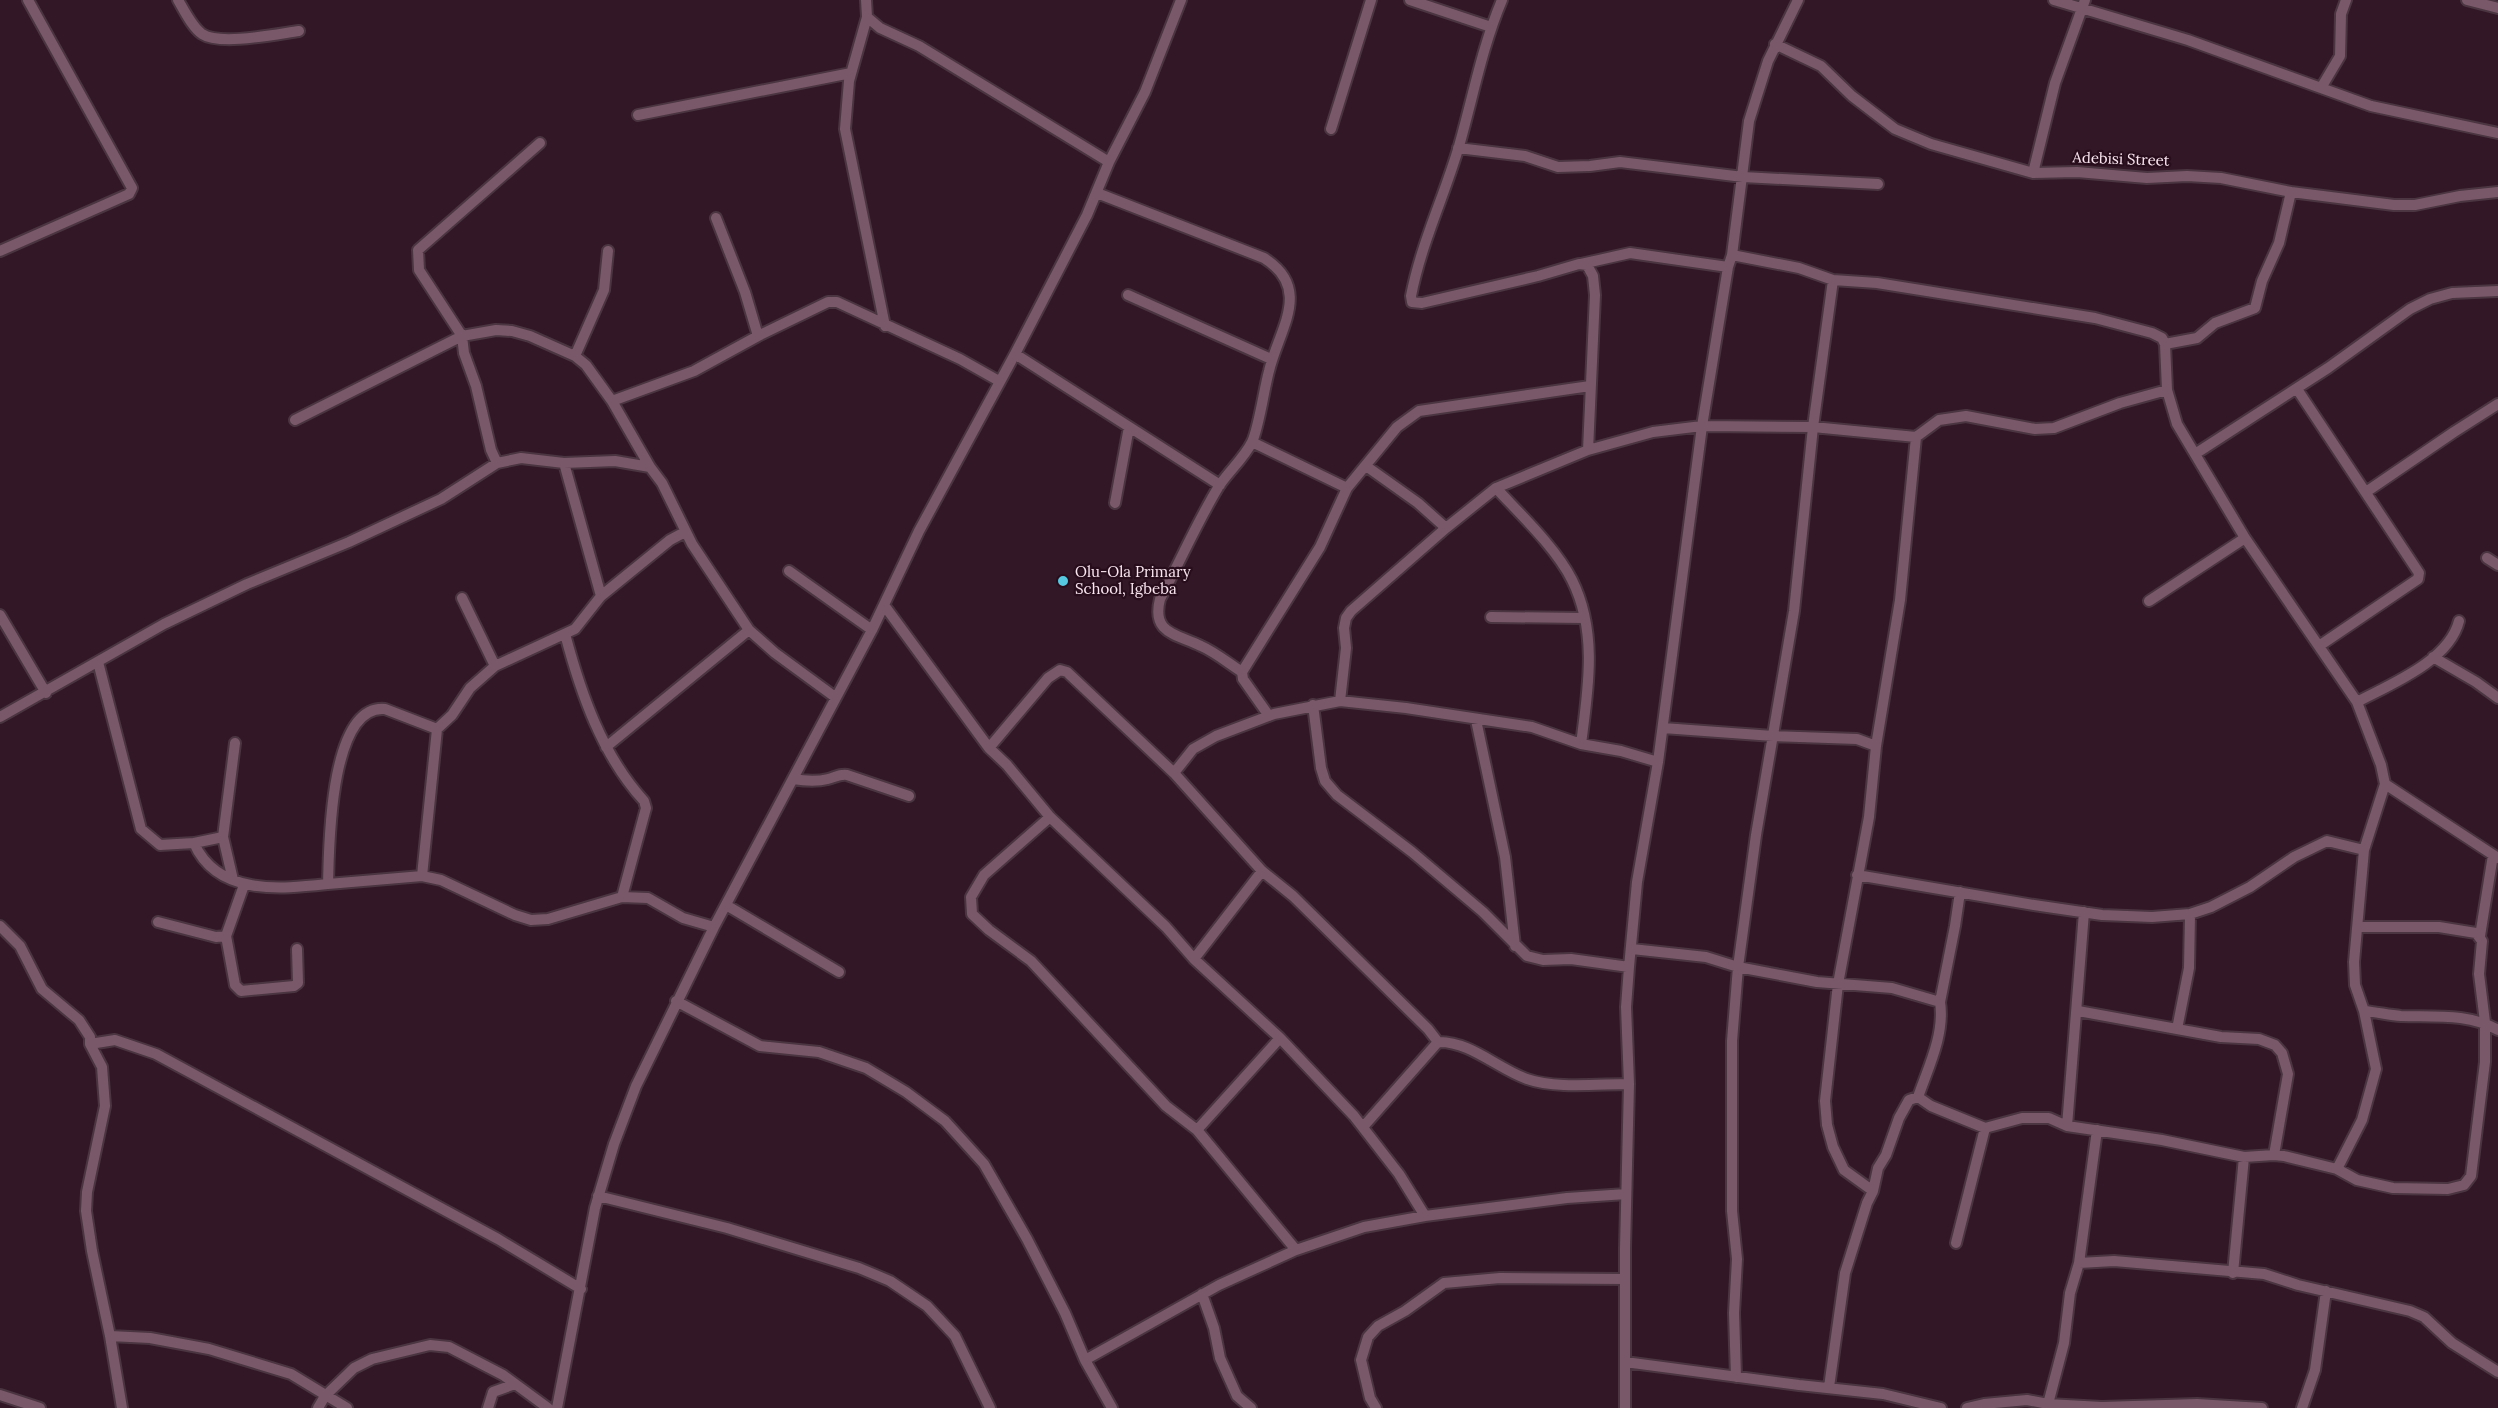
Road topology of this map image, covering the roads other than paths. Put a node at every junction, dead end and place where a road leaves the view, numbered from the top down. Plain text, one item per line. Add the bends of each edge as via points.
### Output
1 (28, 0) edge
2 (178, 0) edge
3 (866, 0) edge
4 (1181, 0) edge
5 (1371, 0) edge
6 (1410, 0) edge
7 (1502, 0) edge
8 (1798, 0) edge
9 (2054, 0) edge
10 (2346, 0) edge
11 (2467, 0) edge
12 (2085, 4) edge
13 (2498, 8) edge
14 (867, 17) junction
15 (1491, 27) junction
16 (299, 31) dead end
17 (1776, 44) junction
18 (851, 73) junction
19 (2321, 88) junction
20 (638, 115) dead end
21 (1331, 129) dead end
22 (2498, 133) edge
23 (540, 143) dead end
24 (1458, 148) junction
25 (1109, 162) junction
26 (2033, 173) junction
27 (1743, 177) junction
28 (1878, 184) dead end
29 (2292, 192) junction
30 (2498, 192) edge
31 (1097, 193) junction
32 (716, 218) dead end
33 (0, 251) edge
34 (608, 251) dead end
35 (1732, 255) junction
36 (1579, 264) junction
37 (1728, 267) junction
38 (1833, 280) junction
39 (2498, 291) edge
40 (1128, 294) dead end
41 (885, 326) junction
42 (462, 336) junction
43 (758, 336) junction
44 (2166, 344) junction
45 (1015, 354) junction
46 (575, 356) junction
47 (1272, 359) junction
48 (999, 381) junction
49 (1590, 386) junction
50 (2297, 389) junction
51 (2167, 390) junction
52 (612, 401) junction
53 (2498, 404) edge
54 (294, 420) dead end
55 (1702, 426) junction
56 (1129, 427) junction
57 (1813, 427) junction
58 (1916, 437) junction
59 (1252, 442) junction
60 (1588, 450) junction
61 (2195, 454) junction
62 (497, 463) junction
63 (564, 464) junction
64 (1366, 466) junction
65 (650, 467) junction
66 (1220, 485) junction
67 (1347, 488) junction
68 (1496, 488) junction
69 (2366, 492) junction
70 (1115, 503) dead end
71 (1446, 528) junction
72 (685, 532) junction
73 (2245, 538) junction
74 (2487, 558) dead end
75 (2498, 565) edge
76 (789, 571) dead end
77 (601, 596) junction
78 (462, 598) dead end
79 (2149, 601) dead end
80 (884, 605) junction
81 (0, 615) edge
82 (1491, 617) dead end
83 (1584, 618) junction
84 (2459, 621) dead end
85 (749, 630) junction
86 (872, 630) junction
87 (565, 634) junction
88 (2319, 646) junction
89 (2433, 657) junction
90 (98, 662) junction
91 (495, 666) junction
92 (1242, 672) junction
93 (46, 693) junction
94 (835, 697) junction
95 (2498, 698) edge
96 (1340, 700) junction
97 (2357, 702) junction
98 (1313, 705) junction
99 (1269, 716) junction
100 (0, 717) edge
101 (1476, 720) junction
102 (1663, 728) junction
103 (437, 729) junction
104 (1773, 736) junction
105 (235, 743) dead end
106 (1581, 744) junction
107 (1876, 746) junction
108 (606, 747) junction
109 (989, 748) junction
110 (1658, 762) junction
111 (1174, 773) junction
112 (793, 779) junction
113 (2385, 784) junction
114 (909, 796) dead end
115 (1050, 817) junction
116 (223, 837) junction
117 (194, 843) junction
118 (2364, 850) junction
119 (2495, 856) edge
120 (1262, 870) junction
121 (1857, 874) junction
122 (422, 876) junction
123 (233, 880) junction
124 (328, 884) junction
125 (244, 885) junction
126 (1960, 892) junction
127 (622, 897) junction
128 (726, 905) junction
129 (2084, 912) junction
130 (2190, 914) junction
131 (158, 922) dead end
132 (0, 926) edge
133 (714, 927) junction
134 (2358, 927) junction
135 (226, 936) junction
136 (2480, 936) junction
137 (1515, 946) junction
138 (297, 949) dead end
139 (1632, 949) junction
140 (1194, 959) junction
141 (1629, 967) junction
142 (1738, 967) junction
143 (839, 972) dead end
144 (1838, 984) junction
145 (676, 1001) junction
146 (1940, 1002) junction
147 (2078, 1011) junction
148 (2364, 1011) junction
149 (2485, 1022) junction
150 (2177, 1029) junction
151 (2498, 1030) edge
152 (1280, 1038) junction
153 (1438, 1042) junction
154 (90, 1044) junction
155 (1629, 1084) junction
156 (1918, 1097) junction
157 (2067, 1126) junction
158 (1363, 1127) junction
159 (1985, 1128) junction
160 (1197, 1130) junction
161 (2097, 1130) junction
162 (2274, 1155) junction
163 (2244, 1156) junction
164 (2337, 1169) junction
165 (1874, 1191) junction
166 (1626, 1194) junction
167 (598, 1196) junction
168 (1425, 1216) junction
169 (1956, 1243) dead end
170 (1296, 1250) junction
171 (2079, 1263) junction
172 (2233, 1273) junction
173 (1625, 1279) junction
174 (581, 1289) junction
175 (2326, 1291) junction
176 (1202, 1294) junction
177 (110, 1336) junction
178 (1084, 1360) junction
179 (1625, 1362) junction
180 (2498, 1372) edge
181 (1736, 1377) junction
182 (514, 1384) junction
183 (1829, 1387) junction
184 (0, 1395) edge
185 (325, 1396) junction
186 (2048, 1404) junction
187 (40, 1408) edge
188 (122, 1408) edge
189 (318, 1408) edge
190 (347, 1408) edge
191 (488, 1408) edge
192 (548, 1408) edge
193 (557, 1408) edge
194 (990, 1408) edge
195 (1112, 1408) edge
196 (1251, 1408) edge
197 (1376, 1408) edge
198 (1625, 1408) edge
199 (1941, 1408) edge
200 (1967, 1408) edge
201 (2262, 1408) edge
202 (2302, 1408) edge

1 - 33 street via 132,188 129,194
2 - 16 street via 202,34 212,37 248,39
3 - 14 street
4 - 25 street via 1145,92
5 - 21 street
6 - 15 street
7 - 15 street
8 - 17 street
9 - 12 street
10 - 19 street via 2341,14 2340,56
11 - 13 street
12 - 19 street
12 - 26 street via 2055,83
14 - 18 street
14 - 25 street
15 - 24 street
17 - 26 street, Adebisi Street via 1821,66 1895,129 1931,144
17 - 27 street via 1749,121
18 - 20 street
18 - 41 street via 845,129
19 - 22 street via 2371,106
23 - 42 street via 418,250 419,270
24 - 27 street via 1525,156 1558,167 1620,162
24 - 36 street via 1423,249 1412,302 1422,303
25 - 31 street
26 - 29 street, Adebisi Street via 2221,178
27 - 28 street
27 - 35 street
29 - 30 street, Adebisi Street via 2415,205
29 - 44 street via 2279,243 2255,308 2215,323 2197,338
31 - 45 street
31 - 47 street via 1239,247 1277,266 1288,285 1289,312
32 - 43 street
34 - 46 street via 604,290
35 - 37 street
35 - 38 street via 1799,268
36 - 37 street via 1630,253
36 - 49 street via 1587,266 1593,276 1595,295
37 - 55 street
38 - 44 street via 1877,283 2095,318 2152,333
38 - 57 street
39 - 50 street via 2430,298
40 - 47 street
41 - 43 street via 837,302 828,302
41 - 48 street
42 - 46 street via 512,331
42 - 54 street
42 - 62 street
43 - 52 street via 694,371
44 - 51 street
45 - 48 street
45 - 56 street
46 - 52 street
47 - 59 street
48 - 80 street
49 - 60 street
49 - 64 street via 1419,411 1398,427
50 - 61 street
50 - 69 street
51 - 58 street via 2054,428 2035,429 1966,416 1939,420
51 - 61 street via 2177,424
52 - 65 street
53 - 69 street
55 - 57 street
55 - 60 street via 1653,432
55 - 102 street
56 - 66 street
56 - 70 street
57 - 58 street
57 - 104 street via 1794,611
58 - 107 street via 1900,600
59 - 66 street
59 - 67 street
60 - 68 street
61 - 73 street
62 - 63 street via 521,458
62 - 90 street via 441,499 247,584 164,624
63 - 65 street via 615,461
63 - 77 street
64 - 67 street
64 - 71 street
65 - 72 street
66 - 92 street via 1160,599 1158,621 1168,632 1202,646
67 - 92 street via 1320,547
68 - 71 street
68 - 83 street via 1562,564 1573,582
69 - 88 street via 2419,576
71 - 96 street via 1346,618
72 - 77 street
72 - 85 street
73 - 79 street
73 - 88 street
74 - 75 street
76 - 86 street
77 - 87 street via 575,628
78 - 91 street
80 - 86 street
80 - 109 street
81 - 93 street
82 - 83 street
83 - 106 street via 1590,662
84 - 89 street via 2457,632
85 - 94 street
85 - 108 street
86 - 94 street
87 - 91 street
87 - 108 street via 578,682
88 - 97 street
89 - 95 street
89 - 97 street via 2422,667
90 - 93 street
90 - 117 street via 141,829 160,845
91 - 103 street via 470,688
92 - 99 street
93 - 100 street
94 - 112 street
96 - 98 street
96 - 101 street
97 - 113 street
98 - 99 street
98 - 137 street via 1325,782 1483,912
99 - 111 street via 1193,749
101 - 106 street via 1532,727
101 - 137 street via 1505,857
102 - 104 street
102 - 110 street
103 - 122 street
103 - 124 street via 378,708 348,737 336,773
104 - 107 street via 1857,739
104 - 142 street
105 - 116 street
106 - 110 street
107 - 121 street via 1869,817
108 - 127 street via 646,808
109 - 111 street via 1048,678 1060,670 1073,676
109 - 115 street
110 - 139 street via 1637,882
111 - 120 street
112 - 114 street via 810,782 847,775
112 - 128 street
113 - 118 street
113 - 119 street
115 - 140 street via 1166,927
115 - 160 street via 984,875 971,897 972,914 1031,961 1166,1106
116 - 117 street
116 - 123 street
117 - 123 street via 216,872
118 - 130 street via 2327,841 2294,857 2250,887
118 - 134 street
119 - 136 street
120 - 140 street
120 - 153 street via 1293,896
121 - 126 street
121 - 144 street
122 - 124 street
122 - 127 street via 441,880 531,920 548,919
123 - 125 street
124 - 125 street via 278,888
125 - 135 street
126 - 129 street
126 - 146 street
127 - 133 street via 648,898 683,918
128 - 133 street
128 - 143 street
129 - 130 street via 2152,917
129 - 147 street
130 - 150 street via 2189,968
131 - 135 street
132 - 154 street via 20,946 42,989 79,1020
133 - 145 street
134 - 136 street via 2439,927
134 - 148 street via 2355,985
135 - 138 street via 235,985 241,991 294,986 298,982
136 - 149 street via 2483,946 2479,975
137 - 141 street via 1527,956 1543,960 1571,959
139 - 141 street
139 - 142 street via 1706,957
140 - 152 street
141 - 155 street
142 - 144 street
142 - 181 street via 1732,1041
144 - 146 street via 1892,988
144 - 165 street via 1825,1101 1827,1125 1844,1170
145 - 167 street via 636,1086
145 - 178 street via 760,1046 819,1052 867,1068 945,1121 984,1164 1065,1313
146 - 156 street via 1942,1014 1934,1052
147 - 150 street
147 - 157 street
148 - 149 street
148 - 164 street via 2376,1069 2362,1120
149 - 151 street
149 - 164 street via 2481,1109 2471,1176 2464,1185 2448,1189 2393,1188 2357,1180
150 - 162 street via 2259,1039 2282,1053 2287,1080
152 - 158 street
152 - 160 street
153 - 155 street via 1451,1042 1541,1083
153 - 158 street
154 - 174 street via 115,1040 156,1054 498,1239
154 - 177 street via 102,1067 105,1107 86,1211
155 - 166 street
156 - 159 street
156 - 165 street via 1909,1100 1899,1118 1878,1168
157 - 159 street via 2049,1118 2022,1118
157 - 161 street
158 - 168 street
159 - 169 street
160 - 170 street
161 - 163 street
161 - 171 street
162 - 163 street
162 - 164 street
163 - 172 street
165 - 183 street via 1845,1274
166 - 168 street
166 - 173 street
167 - 174 street
167 - 194 street via 727,1228 890,1281 927,1306 955,1336
168 - 170 street via 1364,1227
170 - 176 street
171 - 172 street via 2114,1262
171 - 186 street
172 - 175 street via 2264,1274
173 - 179 street
173 - 197 street via 1500,1278 1444,1283 1368,1336 1361,1360
174 - 193 street
175 - 180 street via 2424,1317 2452,1343
175 - 202 street via 2315,1370
176 - 178 street
176 - 196 street via 1220,1358 1237,1396
177 - 185 street via 150,1338 209,1349 291,1374
177 - 188 street
178 - 195 street
179 - 181 street
179 - 198 street
181 - 183 street
182 - 185 street via 448,1347 430,1345 372,1359 354,1368
182 - 191 street via 493,1392
182 - 192 street
183 - 199 street via 1883,1394
184 - 187 street
185 - 189 street
185 - 190 street
186 - 200 street via 2027,1400
186 - 201 street

